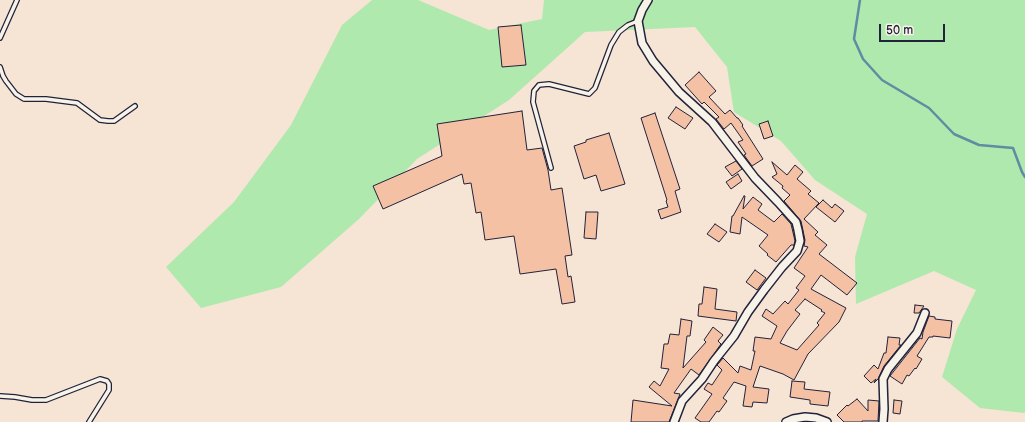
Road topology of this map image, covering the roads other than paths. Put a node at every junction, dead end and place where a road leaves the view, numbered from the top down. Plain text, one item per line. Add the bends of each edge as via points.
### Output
1 (17, 0) edge
2 (648, 0) edge
3 (638, 21) junction
4 (0, 38) edge
5 (0, 67) edge
6 (135, 106) dead end
7 (552, 168) dead end
8 (925, 313) dead end
9 (0, 396) edge
10 (89, 422) edge
11 (674, 422) edge
12 (786, 422) edge
13 (827, 422) edge
14 (883, 422) edge

1 - 4 lane
2 - 3 street
3 - 7 lane via 619,32 611,45 595,88 589,94 549,84 539,86 534,91 533,102
3 - 11 street via 642,43 653,61 679,92 712,122 755,178 796,222 800,241 797,251 782,266 748,312 734,336 682,401
5 - 6 lane via 2,76 16,94 24,99 52,99 76,103 100,120 108,121 114,121
8 - 14 street via 917,334 888,368 883,379
9 - 10 lane via 46,400 100,379 107,381 109,390
12 - 13 street via 805,417

